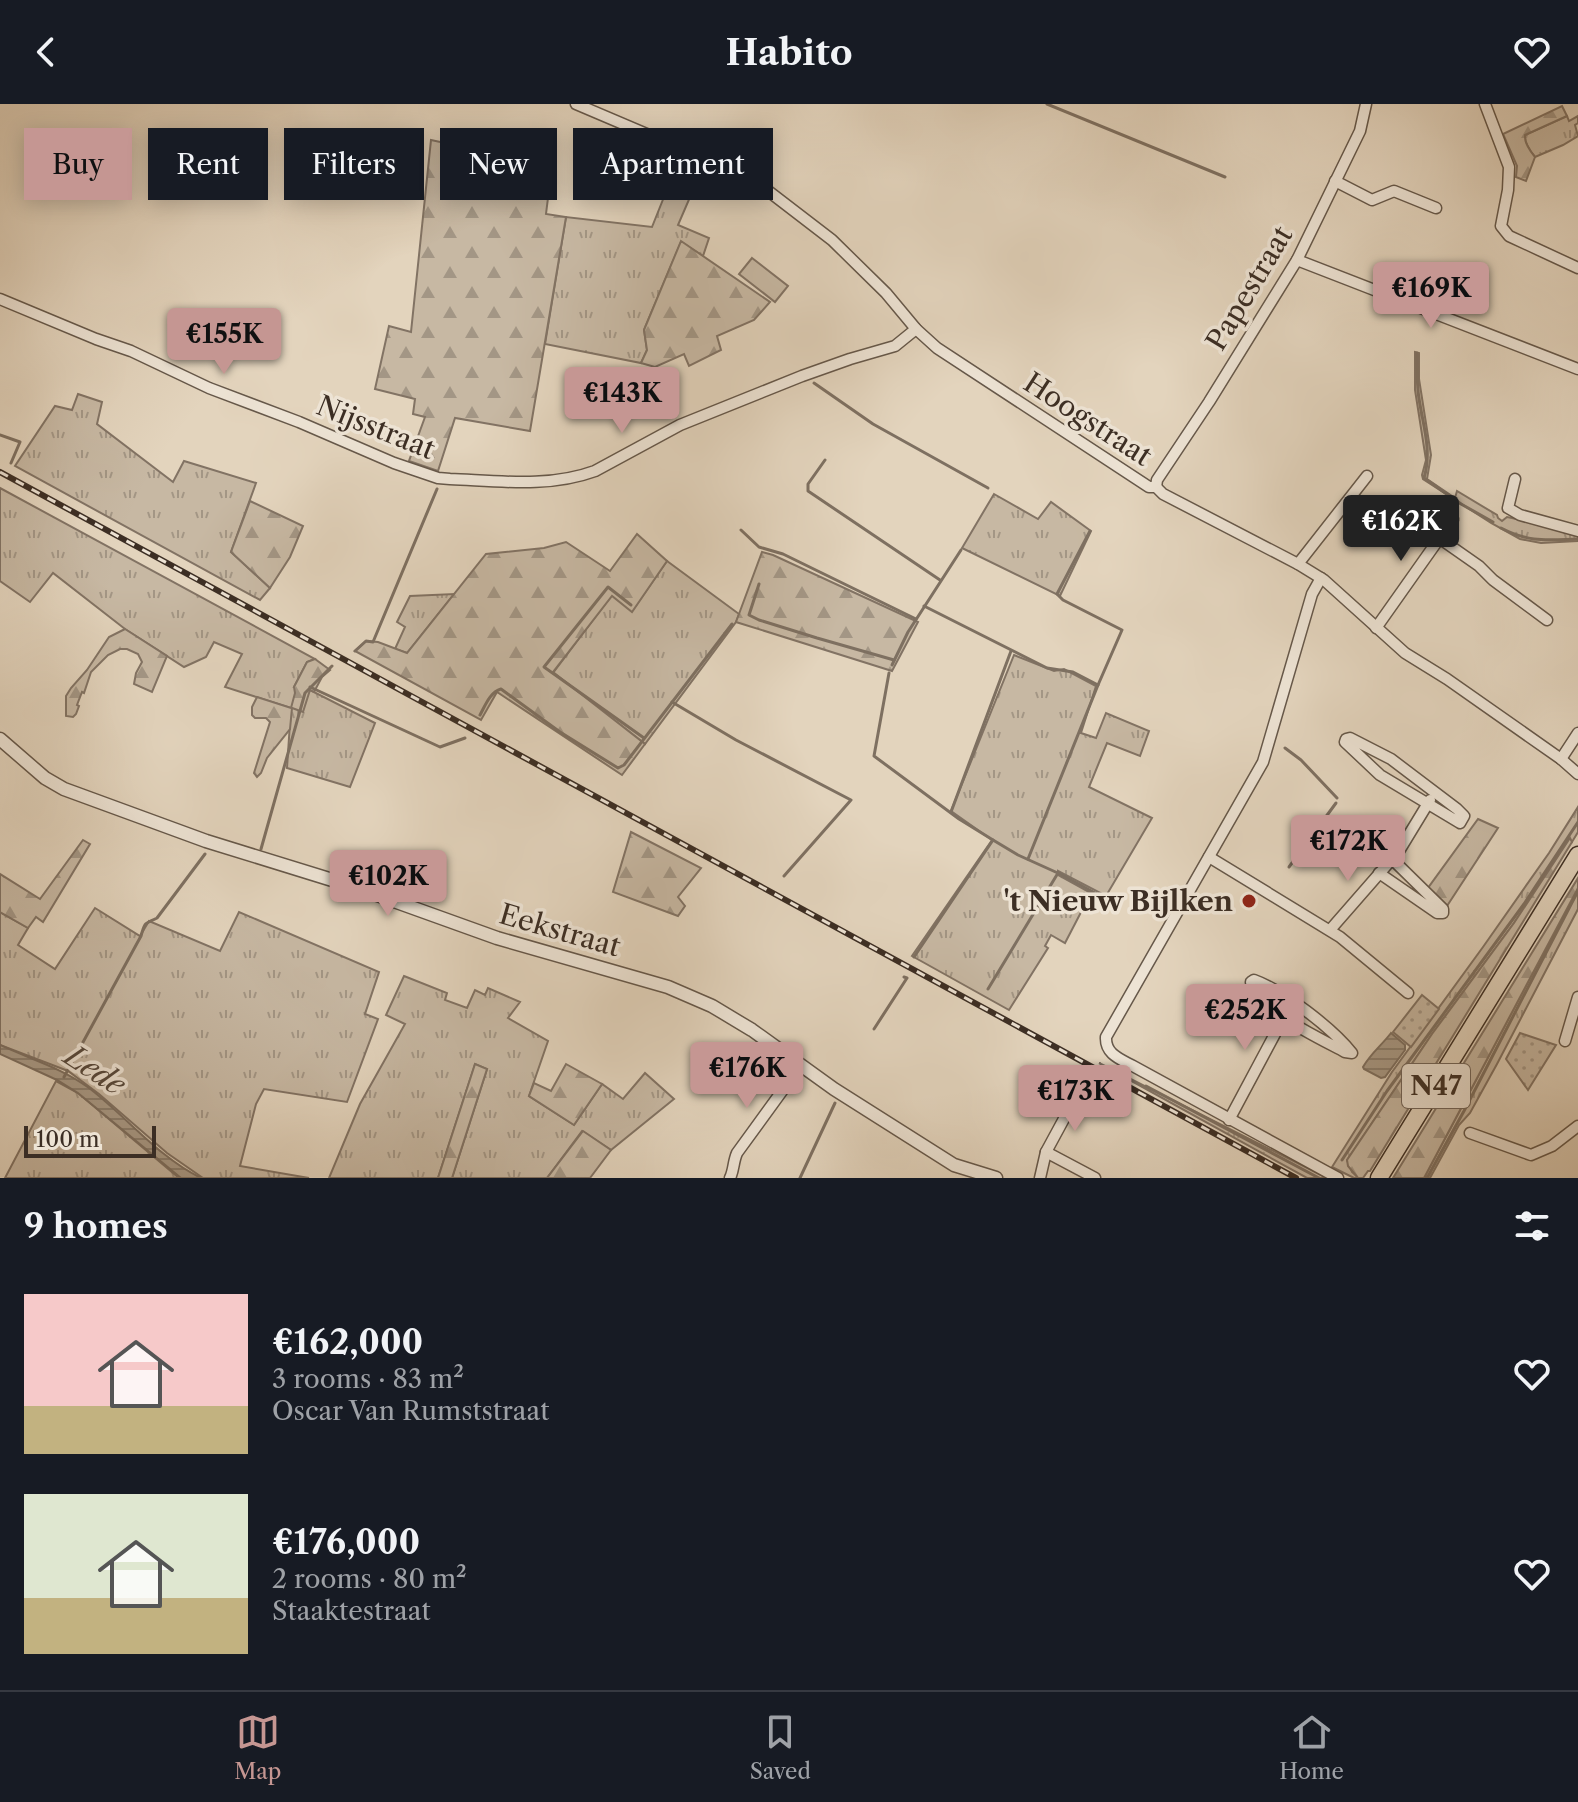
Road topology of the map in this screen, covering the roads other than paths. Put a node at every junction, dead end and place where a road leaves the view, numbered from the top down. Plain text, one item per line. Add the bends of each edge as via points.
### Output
1 (576, 104) edge
2 (1366, 104) edge
3 (1485, 104) edge
4 (1335, 181) junction
5 (1436, 208) dead end
6 (1297, 260) junction
7 (1578, 268) edge
8 (0, 299) edge
9 (916, 329) junction
10 (1578, 369) edge
11 (1367, 476) dead end
12 (1515, 479) dead end
13 (1156, 487) junction
14 (1453, 519) dead end
15 (1578, 531) edge
16 (1439, 538) junction
17 (1298, 564) junction
18 (1321, 578) junction
19 (1547, 620) dead end
20 (1376, 628) junction
21 (1578, 733) edge
22 (0, 739) edge
23 (1391, 759) junction
24 (1561, 759) junction
25 (1578, 774) edge
26 (1380, 775) junction
27 (1435, 791) junction
28 (1427, 804) junction
29 (1578, 855) edge
30 (1209, 857) junction
31 (1392, 859) junction
32 (1379, 873) junction
33 (1330, 930) junction
34 (1408, 993) dead end
35 (1578, 997) edge
36 (1292, 1002) junction
37 (1283, 1017) junction
38 (1565, 1041) dead end
39 (801, 1065) junction
40 (1085, 1080) dead end
41 (1229, 1120) junction
42 (1578, 1126) edge
43 (1470, 1133) dead end
44 (1046, 1152) junction
45 (1380, 1177) edge
46 (730, 1178) edge
47 (996, 1178) edge
48 (1040, 1178) edge
49 (1095, 1178) edge
50 (1338, 1178) edge

1 - 9 street, Hoogstraat via 763,187 832,240
2 - 4 street, Papestraat via 1360,131
3 - 7 street via 1509,167 1501,226 1509,236
4 - 5 street via 1372,200 1394,191
4 - 6 street, Papestraat
6 - 10 street
6 - 13 street, Papestraat
8 - 9 street, Nijsstraat via 394,463 450,479 547,482 595,471 680,425 895,346
9 - 13 street, Hoogstraat via 1059,429
11 - 17 street
12 - 15 street via 1508,508
13 - 17 street, Hoogstraat
14 - 16 street
16 - 19 street
16 - 20 street
17 - 18 street, Hoogstraat
18 - 20 street, Hoogstraat
18 - 30 street via 1263,762
20 - 24 street, Hoogstraat
21 - 24 street
22 - 39 street, Eekstraat via 55,785 93,800 497,938 688,994 742,1023
23 - 26 street
23 - 26 street via 1346,739
23 - 27 street
24 - 25 street, Hoogstraat
26 - 28 street
27 - 28 street
27 - 28 street via 1463,820
28 - 31 street
29 - 45 main road, N47
30 - 33 street
30 - 41 street via 1106,1037 1114,1055
31 - 32 street
31 - 32 street via 1443,913
32 - 33 street
33 - 34 street
35 - 38 street
36 - 37 street
36 - 37 street via 1251,982 1252,990
36 - 37 street via 1352,1053
37 - 41 street
39 - 46 street via 737,1153
39 - 47 street, Eekstraat via 954,1165
40 - 44 street
41 - 50 street
42 - 43 street via 1531,1155
44 - 48 street
44 - 49 street

